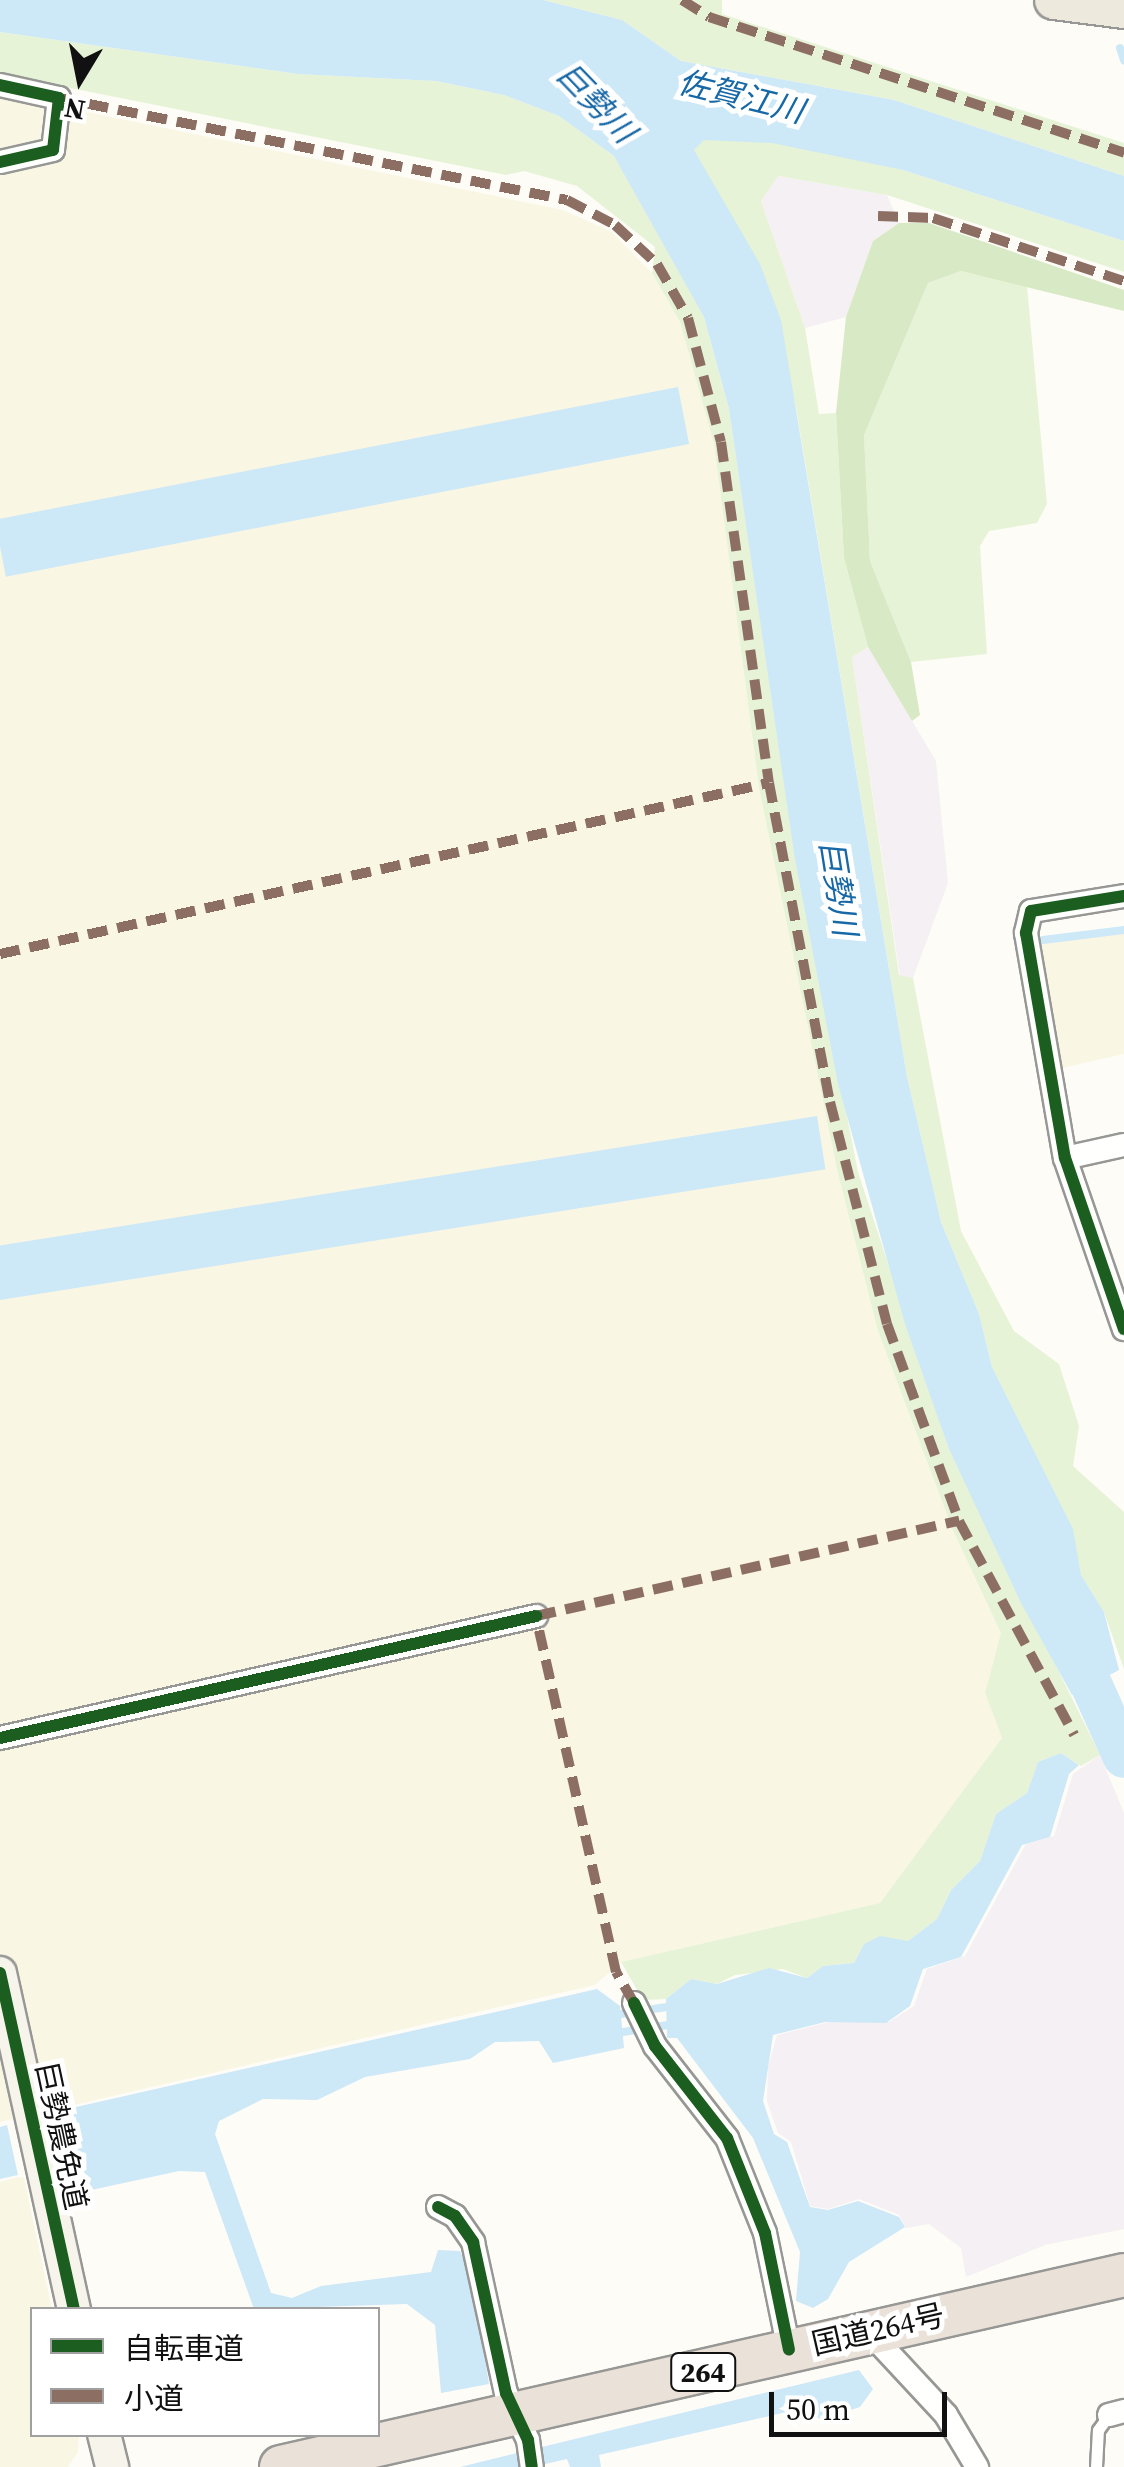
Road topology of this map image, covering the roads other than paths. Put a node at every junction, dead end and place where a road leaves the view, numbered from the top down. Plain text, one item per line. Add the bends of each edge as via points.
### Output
1 (1054, 0) edge
2 (1124, 9) edge
3 (0, 85) edge
4 (0, 162) edge
5 (1124, 896) edge
6 (1124, 1145) edge
7 (1065, 1158) junction
8 (1124, 1329) edge
9 (536, 1616) dead end
10 (0, 1738) edge
11 (0, 1973) edge
12 (634, 2002) dead end
13 (438, 2207) dead end
14 (1124, 2276) edge
15 (73, 2307) edge
16 (869, 2332) junction
17 (789, 2350) junction
18 (1117, 2413) edge
19 (522, 2428) junction
20 (105, 2437) edge
21 (112, 2467) edge
22 (281, 2467) edge
23 (532, 2467) edge
24 (977, 2467) edge
25 (1096, 2467) edge

1 - 2 main road
3 - 4 street via 59,98 53,150
5 - 7 street via 1032,911 1026,932
6 - 7 street
7 - 8 street
9 - 10 street
11 - 15 street, 巨勢農免道
12 - 17 street via 654,2046 727,2138 766,2233
13 - 19 street via 455,2216 473,2242
14 - 16 highway, 国道264号 / 264
16 - 17 highway, 国道264号 / 264
16 - 24 street via 946,2415
17 - 19 highway, 国道264号 / 264
18 - 25 lane via 1098,2430
19 - 22 highway, 国道264号 / 264
19 - 23 street
20 - 21 street

